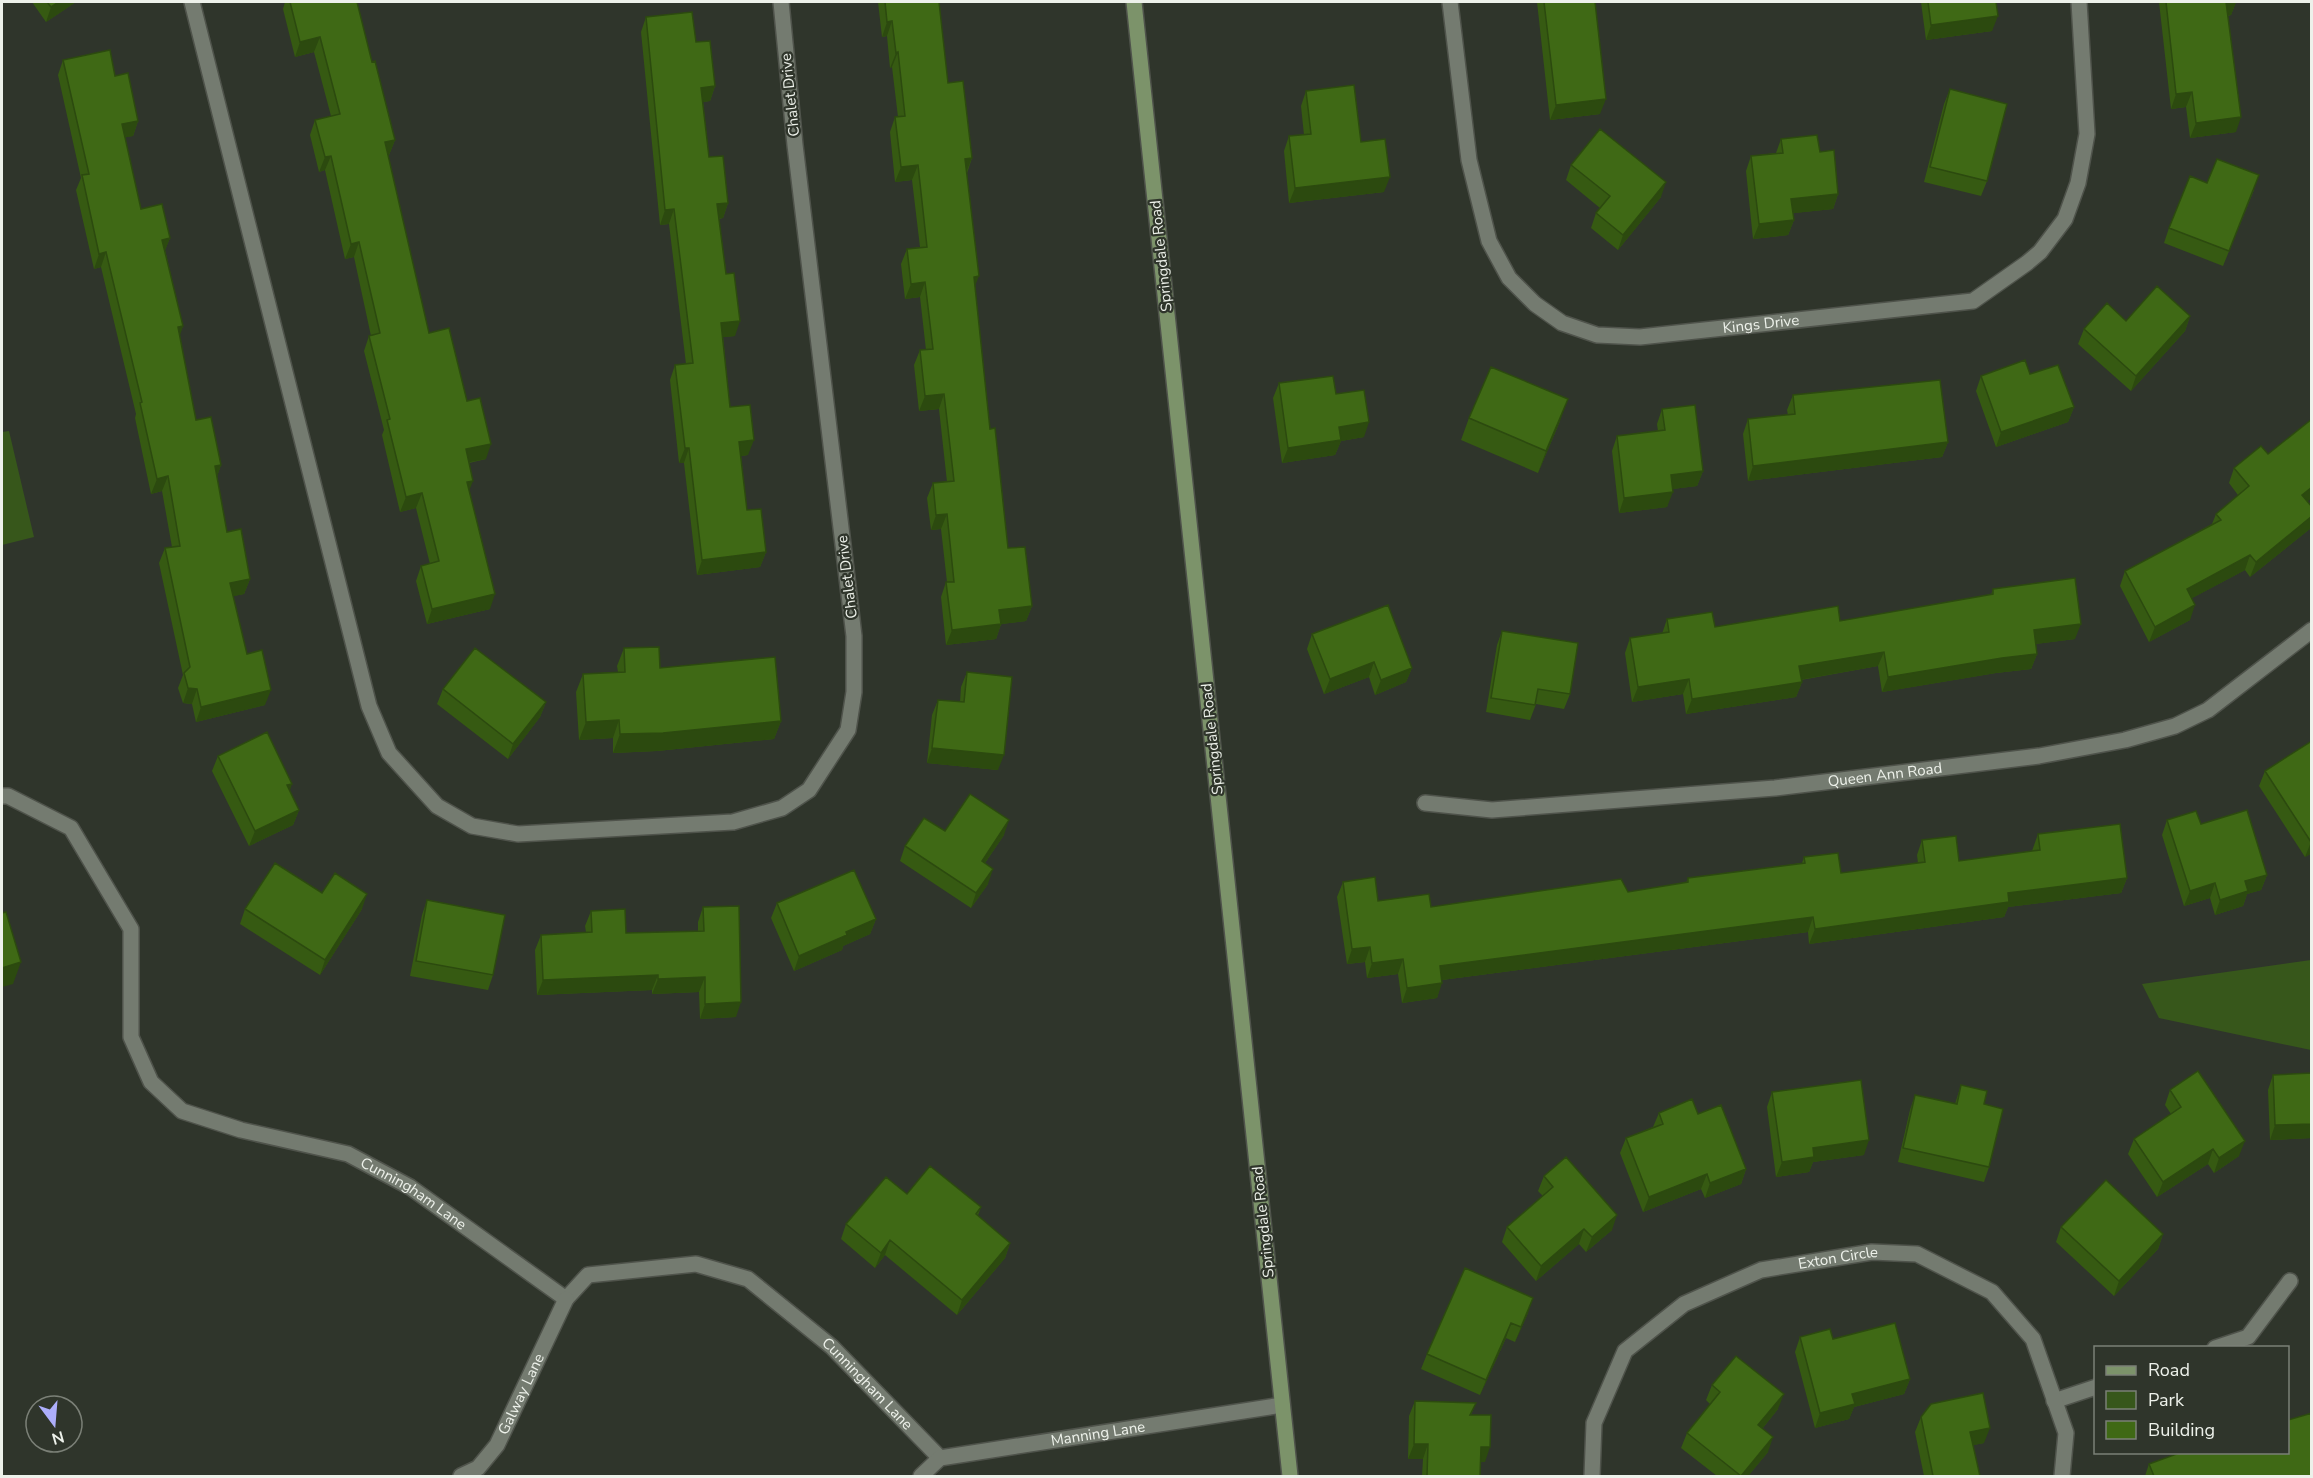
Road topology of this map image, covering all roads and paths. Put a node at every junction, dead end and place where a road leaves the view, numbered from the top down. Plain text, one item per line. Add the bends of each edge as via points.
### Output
1 (192, 2) edge
2 (781, 2) edge
3 (1134, 2) edge
4 (1449, 2) edge
5 (2079, 2) edge
6 (2312, 630) edge
7 (2, 796) edge
8 (1425, 803) dead end
9 (2290, 1281) dead end
10 (566, 1299) junction
11 (2218, 1346) edge
12 (2094, 1388) edge
13 (2054, 1401) junction
14 (1282, 1405) junction
15 (940, 1458) junction
16 (462, 1476) edge
17 (921, 1476) edge
18 (1290, 1476) edge
19 (1592, 1476) edge
20 (2062, 1476) edge

1 - 2 street, Chalet Drive via 369,706 389,753 437,806 472,826 518,834 733,822 782,808 809,790 848,730 854,692 854,636
3 - 14 main road, Springdale Road
4 - 5 street, Kings Drive via 1469,160 1489,241 1509,278 1562,323 1597,335 1640,337 1973,301 2027,262 2040,252 2065,219 2078,183 2087,134
6 - 8 street, Queen Ann Road via 2208,710 2175,726 2125,740 2039,756 1775,788 1492,810
7 - 10 street, Cunningham Lane via 71,828 131,930 131,1037 151,1082 182,1111 241,1131 348,1154 410,1187
9 - 11 street via 2248,1337
10 - 15 street, Cunningham Lane via 588,1275 642,1268 696,1264 748,1279 832,1347
10 - 16 street, Galway Lane via 497,1445 478,1468
12 - 13 street
13 - 19 street, Exton Circle via 2032,1339 1992,1292 1917,1254 1872,1252 1761,1270 1684,1304 1626,1351 1594,1423
13 - 20 street, Exton Circle via 2066,1433
14 - 15 street, Manning Lane
14 - 18 main road, Springdale Road
15 - 17 street

